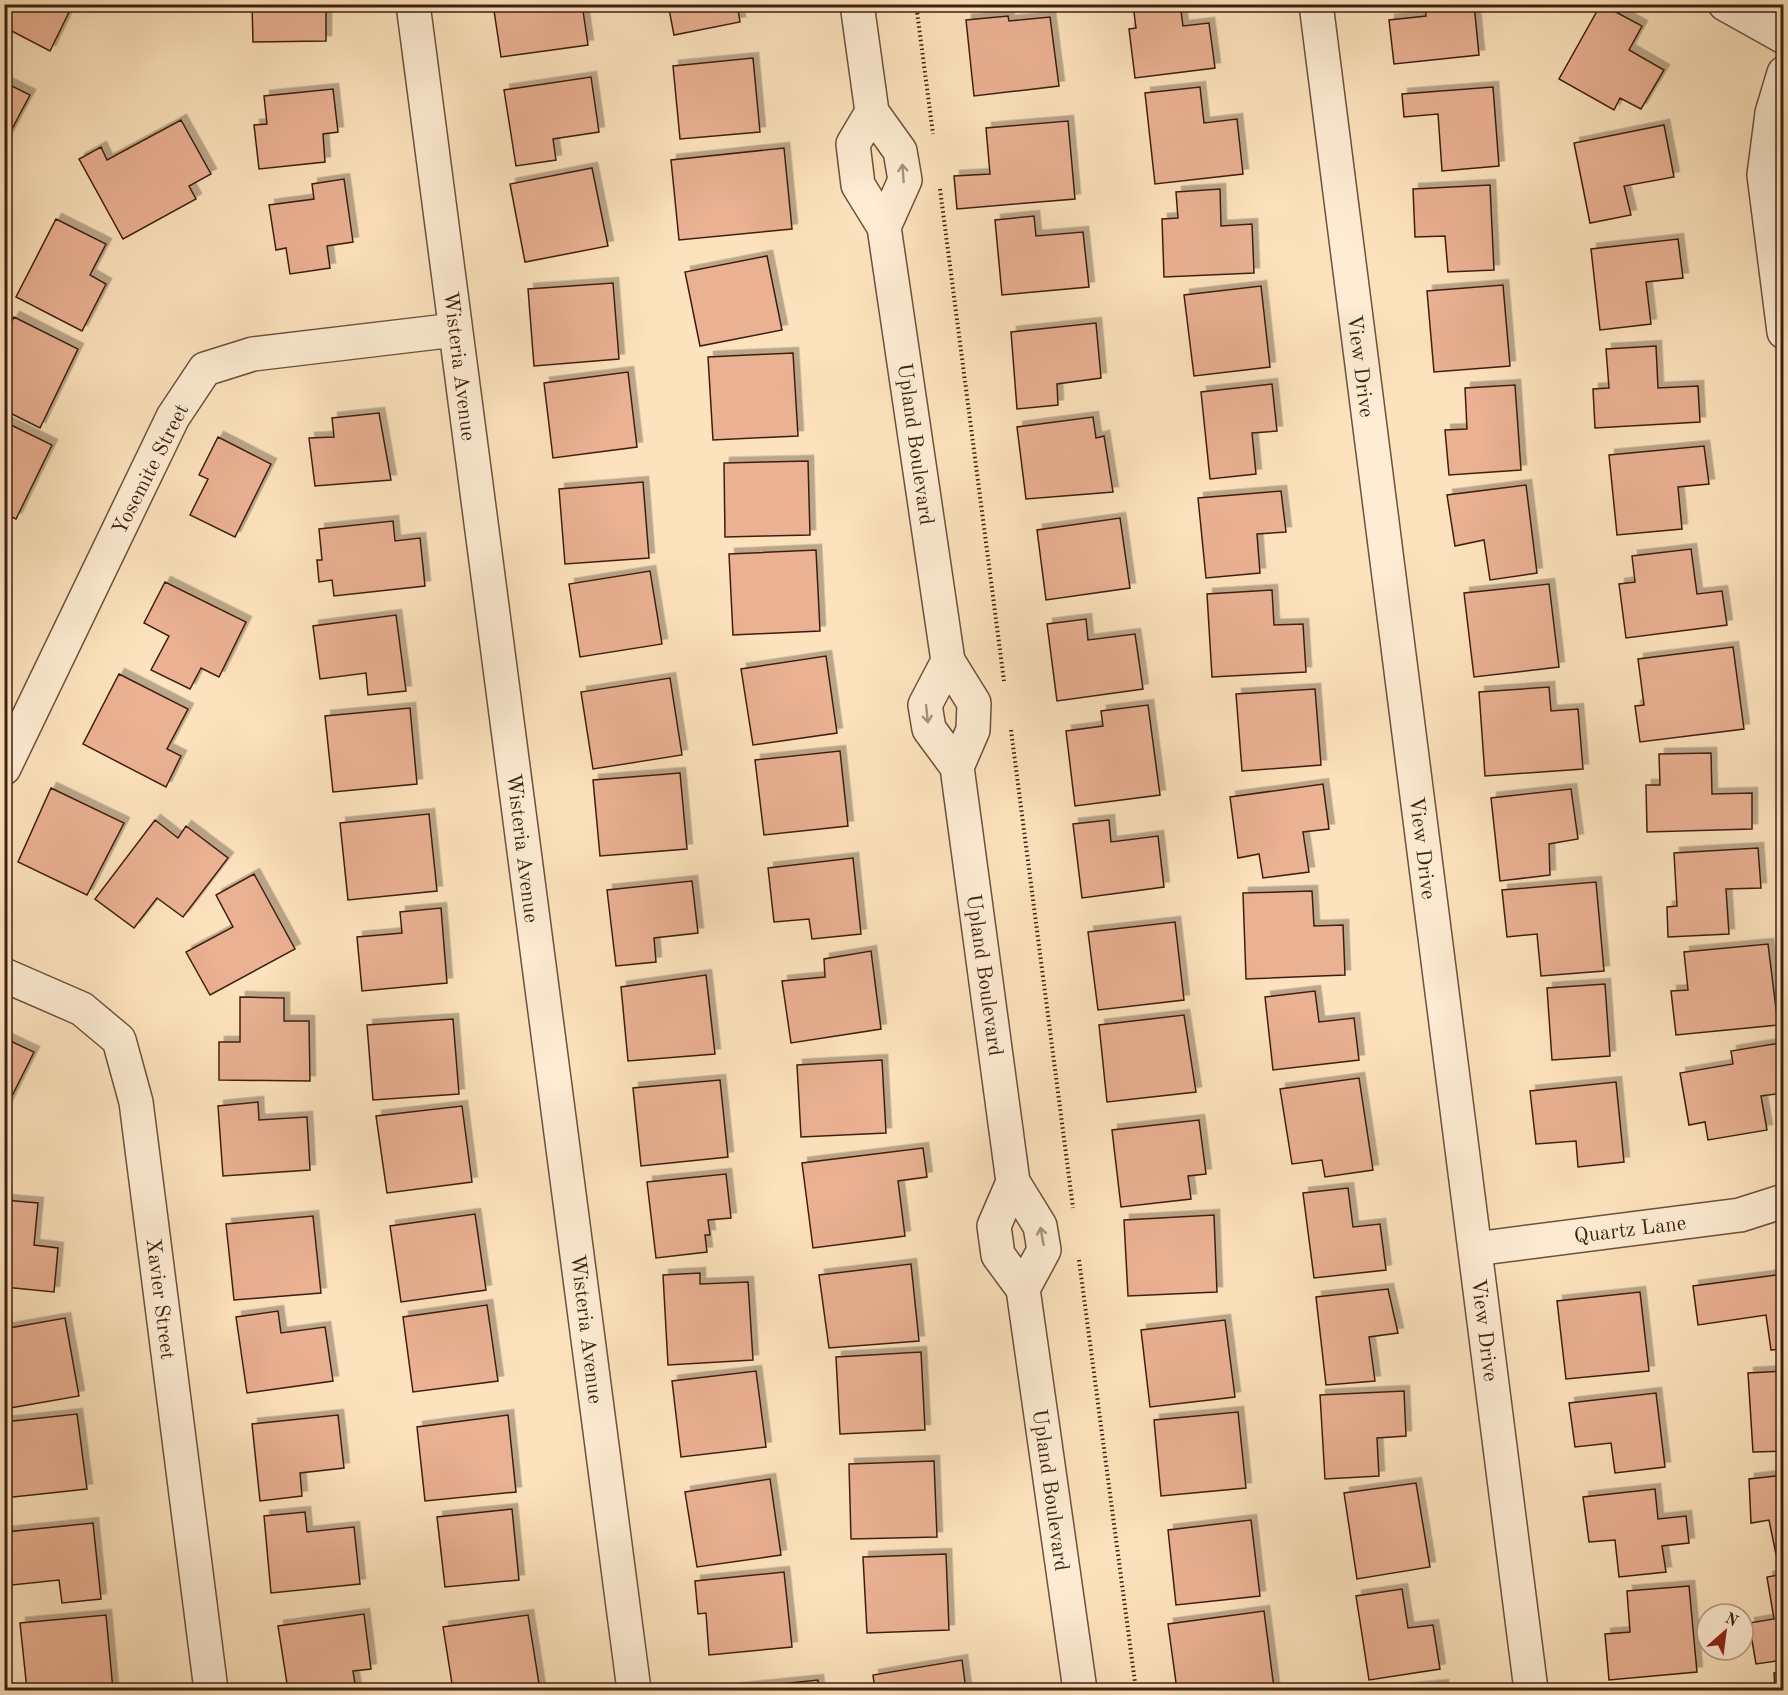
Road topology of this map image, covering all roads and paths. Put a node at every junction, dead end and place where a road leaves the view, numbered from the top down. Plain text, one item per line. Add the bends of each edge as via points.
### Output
1 (414, 4) edge
2 (857, 4) edge
3 (916, 4) edge
4 (1316, 4) edge
5 (1725, 4) edge
6 (1784, 37) edge
7 (1784, 73) edge
8 (872, 112) junction
9 (934, 142) dead end
10 (939, 177) dead end
11 (884, 227) junction
12 (455, 330) junction
13 (1784, 332) edge
14 (948, 661) junction
15 (1005, 684) dead end
16 (1009, 719) dead end
17 (957, 767) junction
18 (4, 768) edge
19 (4, 975) edge
20 (1013, 1182) junction
21 (1784, 1201) edge
22 (1074, 1218) dead end
23 (1475, 1249) junction
24 (1078, 1254) dead end
25 (1023, 1289) junction
26 (211, 1690) edge
27 (634, 1690) edge
28 (1080, 1690) edge
29 (1136, 1690) edge
30 (1530, 1690) edge

1 - 12 street, Wisteria Avenue
2 - 8 street
3 - 9 path
4 - 23 street, View Drive
5 - 6 street
7 - 13 street via 1772,113 1764,175
8 - 11 street, Upland Boulevard via 853,144 858,185
11 -> 8 street via 905,180 900,151
10 - 15 path
11 - 14 street, Upland Boulevard
12 - 18 street, Yosemite Street via 253,354 205,369 173,417
12 - 27 street, Wisteria Avenue
14 - 17 street, Upland Boulevard via 974,703 973,730
14 -> 17 street, Upland Boulevard via 926,705 929,729
16 - 22 path
17 - 20 street, Upland Boulevard
19 - 26 street, Xavier Street via 82,1009 119,1040 136,1102
20 - 25 street, Upland Boulevard via 994,1226 998,1256
25 -> 20 street, Upland Boulevard via 1044,1250 1040,1226
21 - 23 street, Quartz Lane via 1740,1215
23 - 30 street, View Drive
24 - 29 path
25 - 28 street, Upland Boulevard

